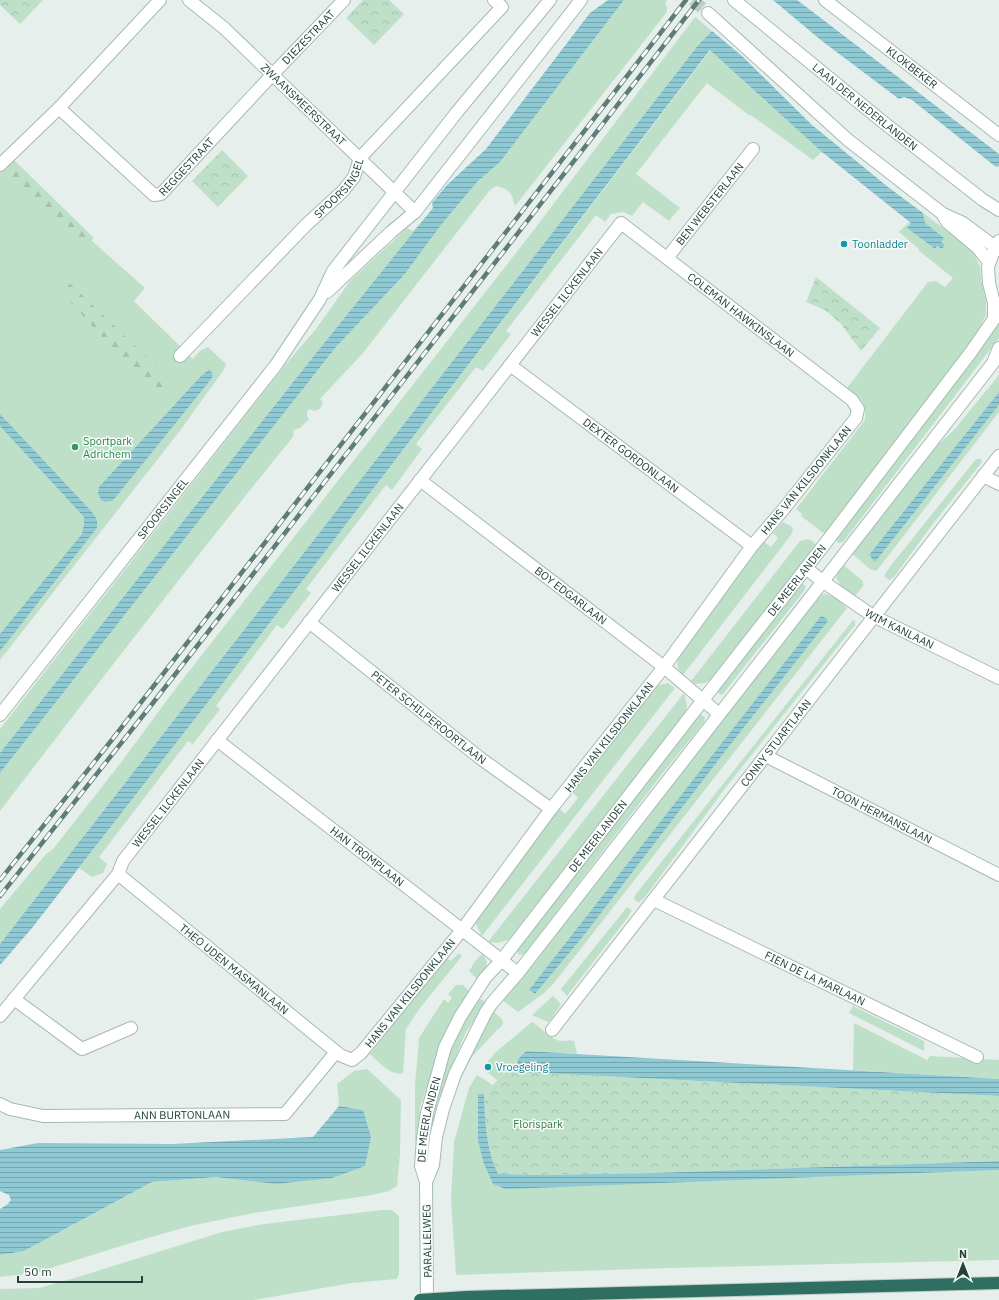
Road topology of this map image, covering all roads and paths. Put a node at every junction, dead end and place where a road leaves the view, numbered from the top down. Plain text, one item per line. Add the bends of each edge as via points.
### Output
1 (160, 0) edge
2 (189, 0) edge
3 (344, 0) edge
4 (494, 0) edge
5 (550, 0) edge
6 (734, 0) edge
7 (824, 0) edge
8 (581, 1) edge
9 (708, 13) tunnel mouth
10 (272, 75) junction
11 (59, 108) junction
12 (999, 135) edge
13 (753, 149) dead end
14 (360, 158) junction
15 (0, 165) edge
16 (394, 192) junction
17 (999, 210) edge
18 (415, 212) junction
19 (943, 214) junction
20 (621, 223) joint
21 (998, 246) edge
22 (667, 258) junction
23 (989, 262) junction
24 (320, 299) junction
25 (999, 348) edge
26 (180, 356) dead end
27 (996, 361) edge
28 (510, 365) junction
29 (858, 409) joint
30 (999, 456) edge
31 (983, 476) junction
32 (420, 480) junction
33 (999, 484) edge
34 (752, 546) junction
35 (806, 568) junction
36 (822, 581) junction
37 (873, 616) junction
38 (309, 622) junction
39 (664, 667) junction
40 (999, 678) edge
41 (703, 700) junction
42 (719, 714) junction
43 (0, 715) edge
44 (217, 740) junction
45 (766, 756) junction
46 (551, 809) junction
47 (118, 874) junction
48 (999, 874) edge
49 (654, 900) junction
50 (462, 930) junction
51 (501, 961) junction
52 (518, 973) junction
53 (14, 999) junction
54 (0, 1016) edge
55 (131, 1028) dead end
56 (552, 1030) dead end
57 (336, 1052) junction
58 (977, 1056) dead end
59 (352, 1060) joint
60 (0, 1104) edge
61 (426, 1182) junction
62 (999, 1283) edge
63 (420, 1300) edge
64 (427, 1300) edge

1 - 11 street
2 - 10 street, ZWAANSMEERSTRAAT via 224,28
3 - 10 street, DIEZESTRAAT
4 - 14 street, SPOORSINGEL via 502,7
5 - 16 street, SPOORSINGEL
6 - 17 street, LAAN DER NEDERLANDEN via 883,122
7 - 12 street, KLOKBEKER
8 - 18 street, SPOORSINGEL
9 - 19 street via 848,140
10 - 11 street, REGGESTRAAT via 161,194 154,196
10 - 14 street, ZWAANSMEERSTRAAT
11 - 15 street
13 - 22 street, BEN WEBSTERLAAN
14 - 16 street, ZWAANSMEERSTRAAT
14 - 26 street, SPOORSINGEL via 354,177 343,191 306,225
16 - 18 street, ZWAANSMEERSTRAAT
16 - 24 street, SPOORSINGEL via 333,271
18 - 24 street, SPOORSINGEL
19 - 21 street via 963,223
19 - 23 street via 947,222 978,248
20 - 22 street, COLEMAN HAWKINSLAAN
20 - 28 street, WESSEL ILCKENLAAN
21 - 23 street
22 - 29 street, COLEMAN HAWKINSLAAN via 852,400
23 - 35 street, DE MEERLANDEN via 994,319
24 - 43 street, SPOORSINGEL via 276,365
25 - 27 street, DE MEERLANDEN
27 - 36 street, DE MEERLANDEN
28 - 32 street, WESSEL ILCKENLAAN
28 - 34 street, DEXTER GORDONLAAN
29 - 34 street, HANS VAN KILSDONKLAAN via 856,418
30 - 31 street, CONNY STUARTLAAN
31 - 33 street
31 - 37 street, CONNY STUARTLAAN
32 - 38 street, WESSEL ILCKENLAAN
32 - 39 street, BOY EDGARLAAN
34 - 39 street, HANS VAN KILSDONKLAAN
35 - 36 street, WIM KANLAAN
35 - 41 street, DE MEERLANDEN
36 - 37 street, WIM KANLAAN
36 - 42 street, DE MEERLANDEN
37 - 40 street, WIM KANLAAN
37 - 45 street, CONNY STUARTLAAN
38 - 44 street, WESSEL ILCKENLAAN
38 - 46 street, PETER SCHILPEROORTLAAN via 480,758
39 - 41 street, BOY EDGARLAAN
39 - 46 street, HANS VAN KILSDONKLAAN
41 - 42 street, BOY EDGARLAAN
41 - 51 street, DE MEERLANDEN
42 - 52 street, DE MEERLANDEN
44 - 47 street, WESSEL ILCKENLAAN via 123,860
44 - 50 street, HAN TROMPLAAN
45 - 48 street, TOON HERMANSLAAN
45 - 49 street, CONNY STUARTLAAN
46 - 50 street, HANS VAN KILSDONKLAAN
47 - 53 street
47 - 57 street, THEO UDEN MASMANLAAN
49 - 56 street, CONNY STUARTLAAN
49 - 58 street, FIEN DE LA MARLAAN
50 - 51 street, HAN TROMPLAAN
50 - 59 street, HANS VAN KILSDONKLAAN via 361,1053
51 - 52 street, HAN TROMPLAAN
51 - 61 street, DE MEERLANDEN via 485,978 460,1017 445,1047 427,1112 423,1138 422,1166
52 - 61 street, DE MEERLANDEN via 492,1002 455,1074 436,1136 433,1165
53 - 54 street
53 - 55 street via 82,1049
57 - 59 street, THEO UDEN MASMANLAAN
57 - 60 street, ANN BURTONLAAN via 285,1114 43,1116 10,1110
61 - 64 street, PARALLELWEG
62 - 63 highway, bridge

